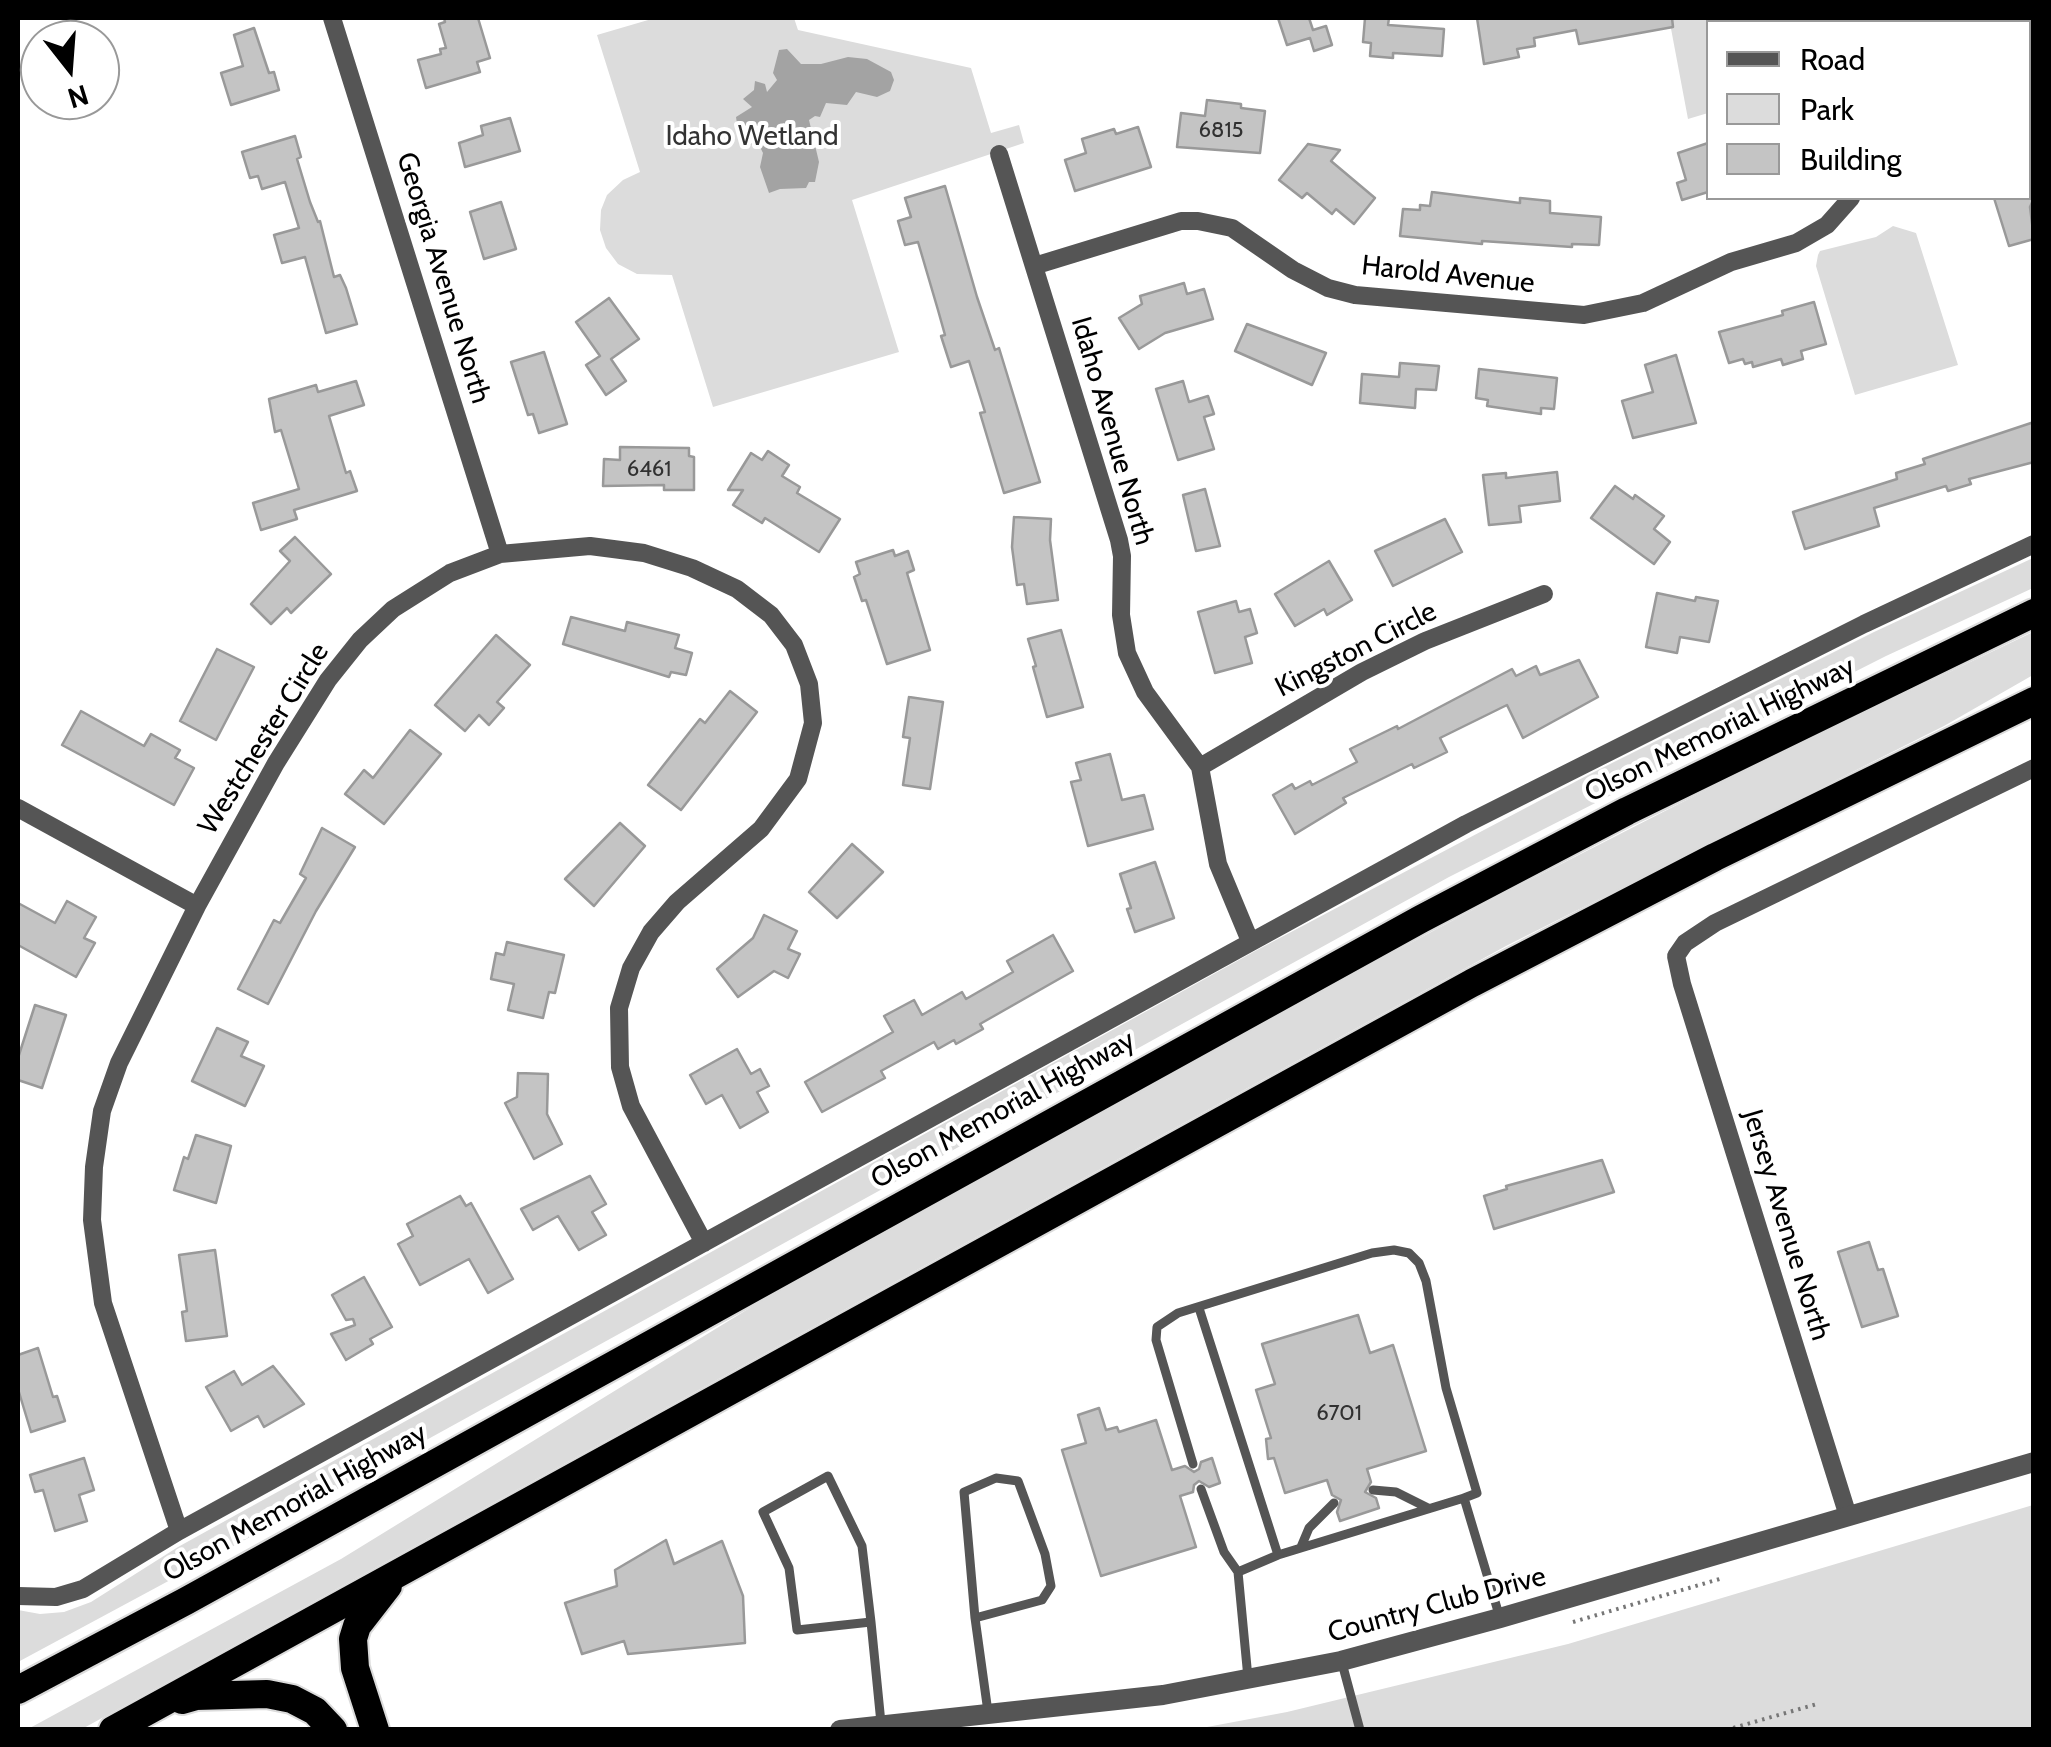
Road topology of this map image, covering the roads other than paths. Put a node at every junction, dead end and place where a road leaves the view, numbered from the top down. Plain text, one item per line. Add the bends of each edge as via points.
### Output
1 (332, 18) edge
2 (999, 154) dead end
3 (1849, 200) edge
4 (1034, 266) junction
5 (2034, 544) edge
6 (500, 554) junction
7 (1544, 594) dead end
8 (2034, 613) edge
9 (2034, 702) edge
10 (1200, 766) junction
11 (2034, 768) edge
12 (18, 808) edge
13 (197, 906) junction
14 (1250, 940) junction
15 (704, 1243) junction
16 (1200, 1308) junction
17 (2034, 1462) edge
18 (1194, 1464) dead end
19 (1201, 1489) dead end
20 (1373, 1490) dead end
21 (1464, 1498) junction
22 (1334, 1503) dead end
23 (1428, 1508) junction
24 (1848, 1516) junction
25 (179, 1532) junction
26 (1302, 1547) junction
27 (1278, 1555) junction
28 (413, 1566) junction
29 (1238, 1572) junction
30 (18, 1596) edge
31 (975, 1618) junction
32 (1500, 1618) junction
33 (871, 1622) junction
34 (1341, 1661) junction
35 (1248, 1680) junction
36 (18, 1690) edge
37 (147, 1711) junction
38 (989, 1715) junction
39 (881, 1726) junction
40 (113, 1730) edge
41 (333, 1730) edge
42 (375, 1730) edge
43 (840, 1730) edge
44 (1360, 1730) edge

1 - 6 street, Georgia Avenue North
2 - 4 street, Idaho Avenue North
3 - 4 street, Harold Avenue via 1827,225 1796,242 1730,262 1643,303 1584,315 1328,288 1232,228 1198,221
4 - 10 street, Idaho Avenue North via 1119,540 1127,653 1144,692
5 - 14 street via 1588,760
6 - 13 street, Westchester Circle via 410,597 343,660 276,763
6 - 15 street, Westchester Circle via 590,546 692,568 771,615 794,645 809,684 813,723 798,779 761,829 651,932 619,1008 620,1067 631,1106
7 - 10 street, Kingston Circle via 1378,664
8 - 36 highway, Olson Memorial Highway via 1420,919
9 - 28 highway via 1472,983
10 - 14 street, Idaho Avenue North via 1218,864
11 - 24 street, Jersey Avenue North via 1792,883 1678,949 1676,965
12 - 13 street
13 - 25 street, Westchester Circle via 111,1085 93,1192 103,1303
14 - 15 street
15 - 25 street
16 - 18 lane via 1166,1319 1156,1340
16 - 21 lane via 1372,1253 1409,1253 1426,1281 1446,1388 1477,1493
16 - 27 lane
17 - 24 street, Country Club Drive
19 - 29 lane
20 - 23 lane via 1396,1492
21 - 23 lane
21 - 32 lane
22 - 26 lane via 1309,1528
23 - 26 lane
24 - 32 street, Country Club Drive
25 - 30 street via 69,1596
26 - 27 lane
27 - 29 lane
28 - 37 highway
28 - 42 highway via 373,1602 353,1639 354,1668
29 - 35 lane
31 - 31 lane via 1042,1600 1050,1586 1018,1481 996,1478 964,1492
31 - 38 lane
32 - 34 street, Country Club Drive
33 - 33 lane via 862,1546 828,1476 763,1512 788,1568 797,1630
33 - 39 lane
34 - 35 street, Country Club Drive
34 - 44 lane
35 - 38 street, Country Club Drive
37 - 40 highway
37 - 41 highway via 196,1696 267,1694 315,1710
38 - 39 street, Country Club Drive
39 - 43 street, Country Club Drive

